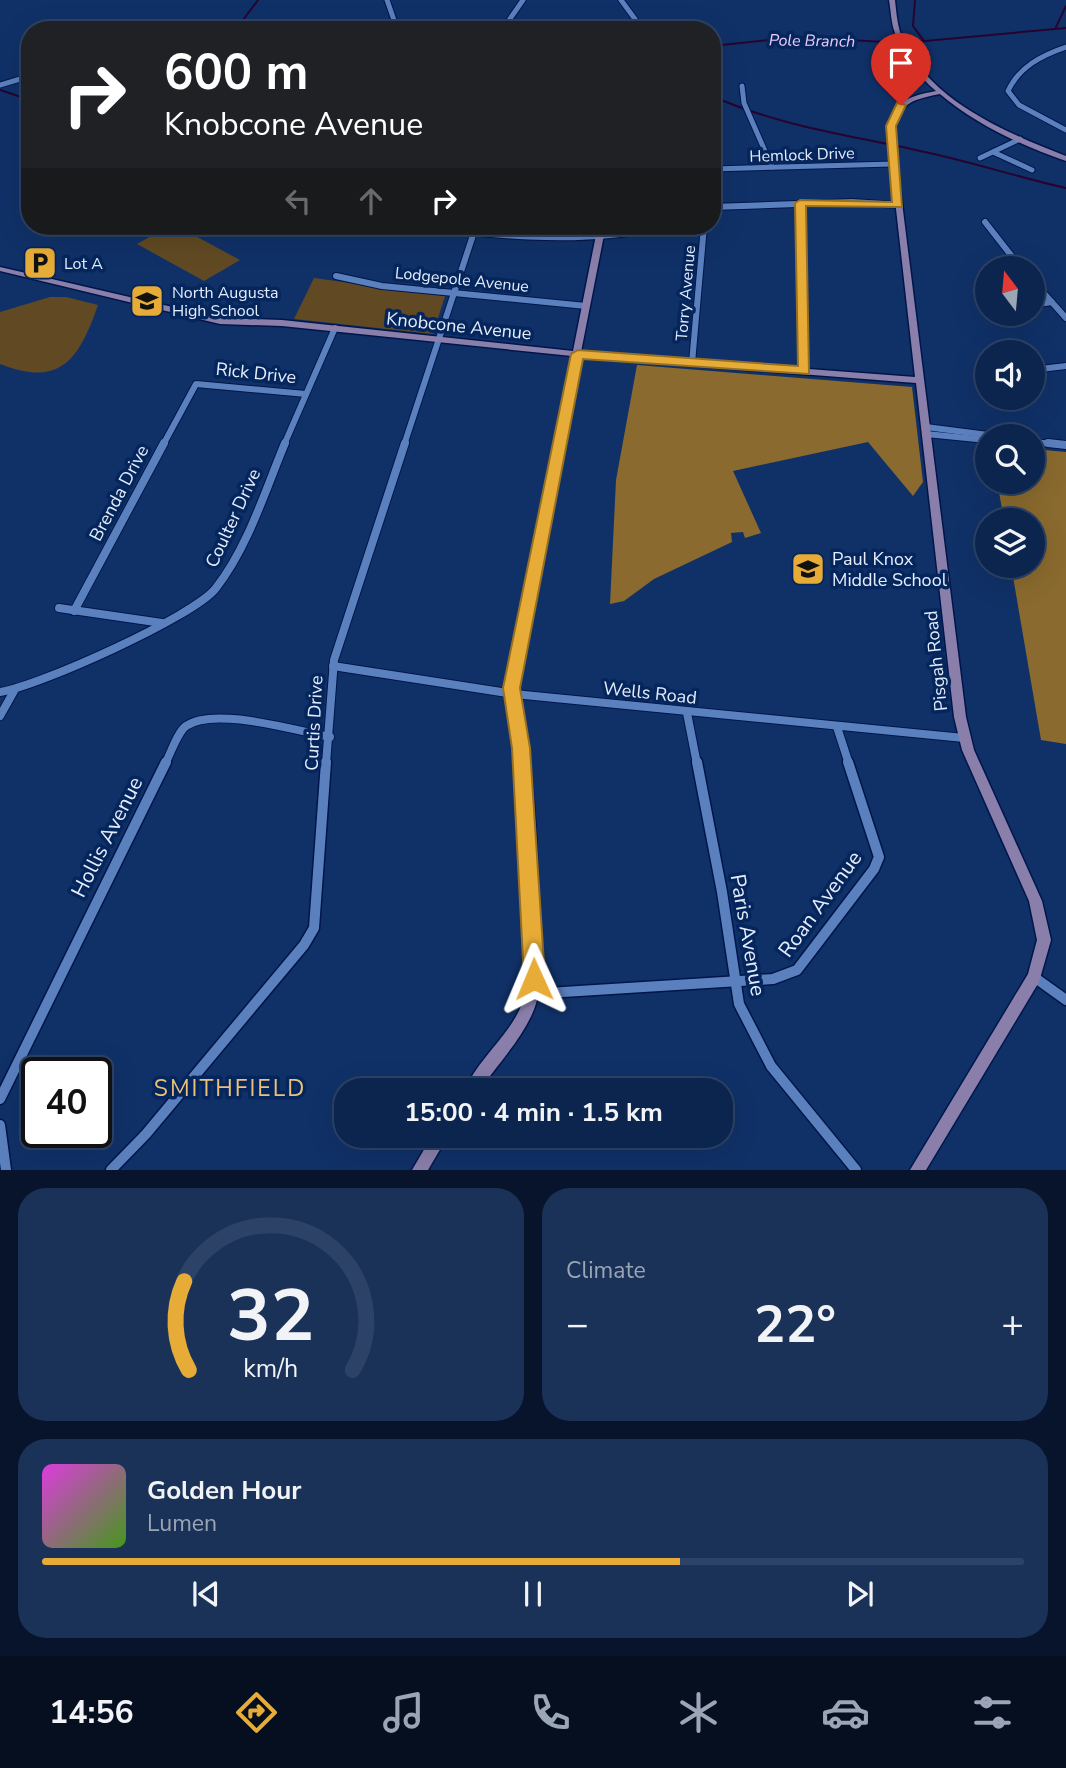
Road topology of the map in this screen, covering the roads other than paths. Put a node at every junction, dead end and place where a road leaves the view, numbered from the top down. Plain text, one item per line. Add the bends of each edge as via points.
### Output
1 (387, 0) edge
2 (523, 0) edge
3 (621, 0) edge
4 (892, 0) edge
5 (394, 20) dead end
6 (508, 21) edge
7 (636, 21) edge
8 (1066, 47) edge
9 (21, 79) edge
10 (0, 85) edge
11 (742, 86) dead end
12 (942, 92) junction
13 (1066, 130) edge
14 (1020, 139) junction
15 (993, 152) junction
16 (980, 158) dead end
17 (1066, 159) edge
18 (893, 164) junction
19 (772, 167) junction
20 (721, 169) edge
21 (1032, 170) dead end
22 (800, 203) junction
23 (898, 205) junction
24 (721, 207) edge
25 (985, 222) dead end
26 (474, 235) edge
27 (486, 235) edge
28 (600, 235) joint
29 (703, 235) edge
30 (1012, 256) edge
31 (0, 269) edge
32 (336, 276) dead end
33 (456, 293) junction
34 (1045, 294) edge
35 (1052, 302) junction
36 (1045, 303) edge
37 (586, 306) junction
38 (1066, 318) edge
39 (335, 328) junction
40 (441, 339) junction
41 (578, 354) junction
42 (692, 363) junction
43 (1066, 366) edge
44 (1045, 368) edge
45 (804, 371) junction
46 (920, 380) junction
47 (204, 384) joint
48 (306, 394) junction
49 (926, 430) junction
50 (975, 434) edge
51 (975, 438) edge
52 (1045, 443) edge
53 (1066, 445) edge
54 (59, 608) dead end
55 (74, 611) junction
56 (162, 623) junction
57 (333, 666) junction
58 (13, 691) junction
59 (0, 692) edge
60 (514, 694) junction
61 (687, 713) junction
62 (0, 716) edge
63 (837, 727) junction
64 (330, 737) junction
65 (964, 738) junction
66 (1034, 977) junction
67 (737, 981) junction
68 (531, 994) junction
69 (1066, 1000) edge
70 (480, 1078) edge
71 (0, 1099) edge
72 (0, 1125) edge
73 (433, 1148) edge
74 (6, 1170) edge
75 (111, 1170) edge
76 (419, 1170) edge
77 (856, 1170) edge
78 (917, 1170) edge

1 - 5 street
2 - 6 street
3 - 7 street
4 - 12 street via 894,29 904,49 921,74
8 - 13 street via 1029,66 1008,91 1019,105
9 - 10 street
11 - 19 street via 744,103
12 - 14 street via 968,112
12 - 18 street, Pisgah Road via 913,98 896,111 891,126
14 - 15 street
14 - 17 street
15 - 16 street
15 - 21 street
18 - 19 street, Hemlock Drive
18 - 23 street, Pisgah Road
19 - 20 street, Hemlock Drive
22 - 23 street
22 - 24 street
22 - 45 street
23 - 46 street, Pisgah Road
25 - 30 street
26 - 33 street, Curtis Drive
27 - 28 street via 534,239
28 - 37 street
29 - 42 street, Torry Avenue
31 - 39 street, Knobcone Avenue via 194,318
32 - 33 street, Lodgepole Avenue
33 - 37 street, Lodgepole Avenue
33 - 40 street, Curtis Drive
34 - 35 street
35 - 36 street
35 - 38 street
37 - 41 street
39 - 40 street, Knobcone Avenue
39 - 48 street, Coulter Drive
40 - 41 street, Knobcone Avenue
40 - 57 street, Curtis Drive
41 - 42 street, Knobcone Avenue
41 - 60 street
42 - 45 street, Knobcone Avenue
43 - 44 street
45 - 46 street, Knobcone Avenue
46 - 49 street, Pisgah Road
47 - 48 street, Rick Drive
47 - 55 street, Brenda Drive via 196,384
48 - 56 street, Coulter Drive via 221,582 198,604
49 - 50 street
49 - 51 street
49 - 65 street, Pisgah Road
52 - 53 street
54 - 55 street
55 - 56 street
56 - 58 street, Coulter Drive
57 - 60 street, Wells Road
57 - 64 street, Curtis Drive
58 - 59 street
58 - 62 street
60 - 61 street, Wells Road
60 - 68 street via 534,948
61 - 63 street, Wells Road
61 - 67 street, Paris Avenue
63 - 65 street, Wells Road
63 - 67 street, Roan Avenue via 877,843 877,863 797,970 784,977
64 - 71 street, Hollis Avenue via 221,719 184,727
64 - 75 street, Curtis Drive via 314,929 146,1134
65 - 66 street, Pisgah Road via 1040,914 1044,940
66 - 69 street
66 - 78 street, Pisgah Road
67 - 68 street, Roan Avenue
67 - 77 street, Paris Avenue via 739,1004 771,1066
68 - 70 street
72 - 74 street
73 - 76 street

